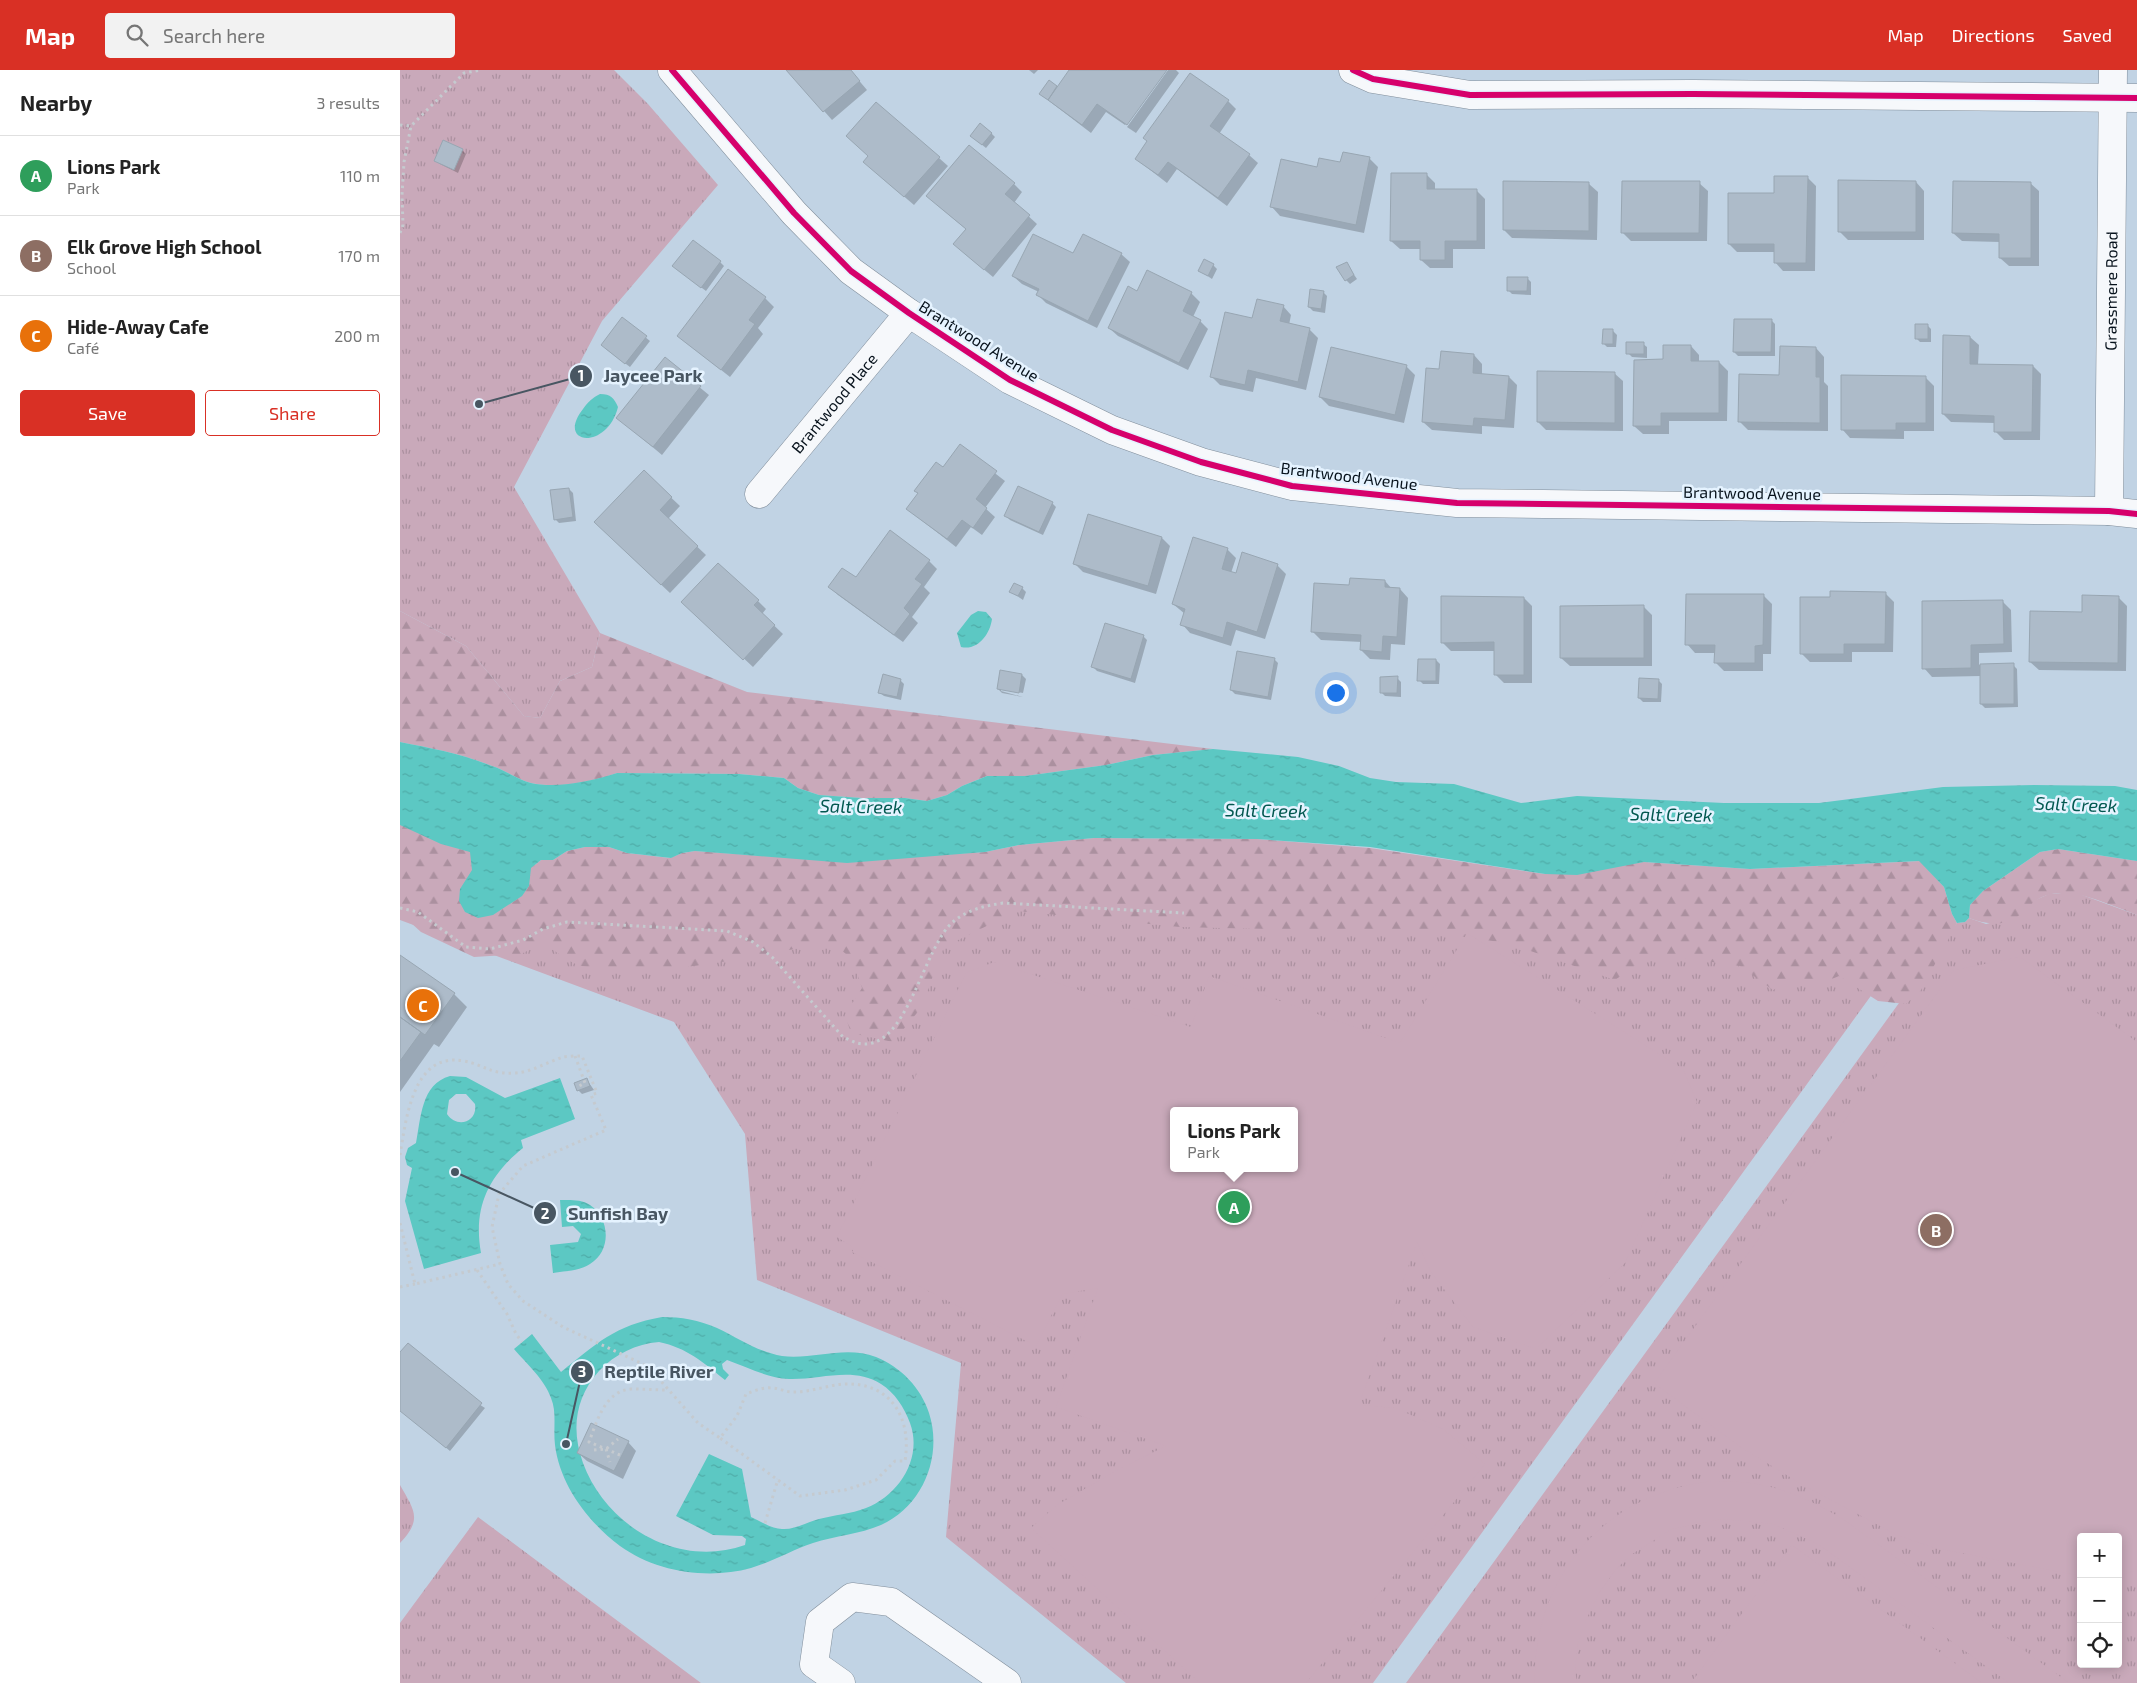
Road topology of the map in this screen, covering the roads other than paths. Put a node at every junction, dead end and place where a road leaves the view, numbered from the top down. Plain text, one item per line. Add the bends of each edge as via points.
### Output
1 (672, 70) edge
2 (1353, 70) edge
3 (2113, 70) edge
4 (2124, 98) edge
5 (908, 313) junction
6 (759, 494) dead end
7 (2109, 511) junction
8 (2137, 514) edge
9 (841, 1683) edge
10 (1007, 1683) edge

1 - 5 street, Brantwood Avenue via 794,213 851,271
2 - 4 street via 1373,80 1470,95
3 - 4 street, Grassmere Road
4 - 7 street, Grassmere Road
5 - 6 street, Brantwood Place
5 - 7 street, Brantwood Avenue via 1010,380 1112,430 1201,462 1292,486 1457,503
7 - 8 street, Brantwood Avenue
9 - 10 street via 814,1664 820,1622 852,1596 891,1602

